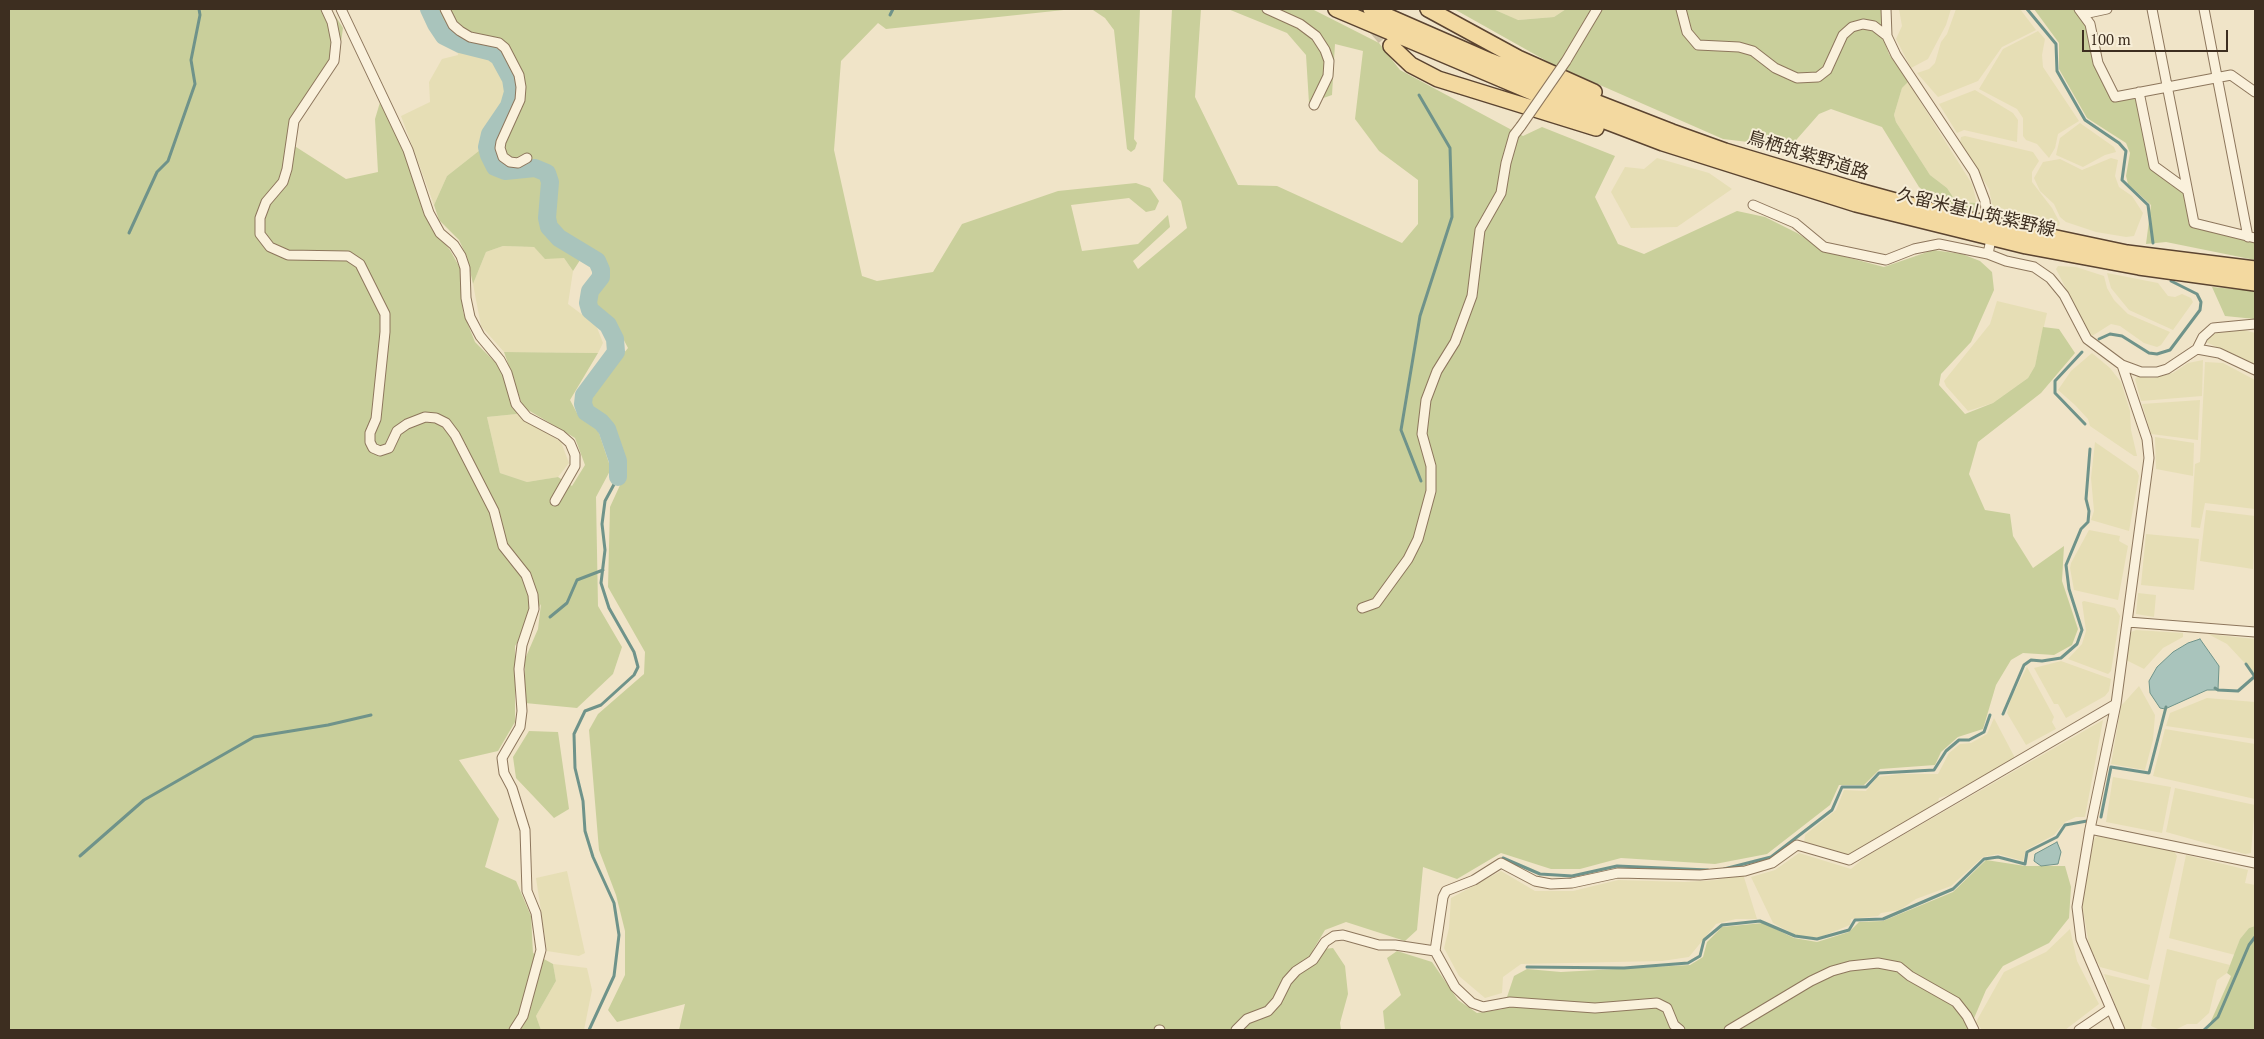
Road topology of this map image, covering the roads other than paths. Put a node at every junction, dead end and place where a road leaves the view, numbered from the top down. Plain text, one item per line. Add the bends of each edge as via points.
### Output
1 (326, 9) edge
2 (341, 9) edge
3 (445, 9) edge
4 (1267, 9) edge
5 (1336, 9) edge
6 (1371, 9) edge
7 (1428, 9) edge
8 (1597, 9) edge
9 (1682, 9) edge
10 (1886, 9) edge
11 (2107, 9) edge
12 (2152, 9) edge
13 (2204, 9) edge
14 (2081, 12) edge
15 (1887, 36) junction
16 (1391, 46) tunnel mouth
17 (2218, 77) junction
18 (2167, 86) junction
19 (2139, 92) junction
20 (2255, 92) edge
21 (1314, 105) dead end
22 (1668, 138) junction
23 (1694, 154) joint
24 (527, 158) dead end
25 (2187, 190) junction
26 (1752, 204) dead end
27 (1988, 217) dead end
28 (2251, 238) edge
29 (1990, 244) dead end
30 (1988, 254) junction
31 (2255, 269) edge
32 (2255, 282) edge
33 (2255, 324) edge
34 (2198, 349) junction
35 (2122, 365) junction
36 (2255, 370) edge
37 (555, 501) dead end
38 (1362, 608) dead end
39 (2128, 622) junction
40 (2255, 632) edge
41 (2116, 704) junction
42 (2090, 829) junction
43 (2255, 861) edge
44 (1435, 951) junction
45 (2110, 1009) junction
46 (514, 1030) edge
47 (1236, 1030) edge
48 (1680, 1030) edge
49 (1729, 1030) edge
50 (1974, 1030) edge
51 (2078, 1030) edge
52 (2120, 1030) edge

1 - 46 street via 336,42 334,61 294,121 287,169 282,182 266,202 260,218 260,234 270,247 288,256 348,256 360,264 385,314 377,409 370,433 373,448 380,451 389,448 397,431 407,424 425,418 436,418 446,423 455,434 494,511 503,546 526,575 533,595 534,609 522,645 519,669 520,727 502,758 504,773 525,830 526,882 536,913 541,950 523,1016
2 - 37 street via 408,150 428,213 440,233 461,256 470,318 507,373 516,404 527,417 570,443 575,466
3 - 24 street via 452,25 460,31 470,37 499,43 505,48 521,87 520,100 500,148 503,157 510,162 518,163
4 - 21 street via 1300,24 1316,36 1325,50 1329,61 1328,76
5 - 22 main road, 鳥栖筑紫野道路 via 1558,103
6 - 22 main road, 鳥栖筑紫野道路
7 - 22 main road via 1518,58 1606,98
8 - 38 street, bridge via 1514,135 1501,192 1480,230 1472,296 1455,342 1437,371 1426,400 1422,434 1431,466 1431,491 1418,539 1408,559 1376,603
9 - 15 street via 1687,32 1698,46 1739,46 1797,78 1818,77 1827,70 1843,35 1852,27 1874,26
10 - 15 street
11 - 14 street
12 - 18 street
13 - 17 street
14 - 19 street via 2090,24 2098,63 2115,97
15 - 27 street via 1905,72 1974,172
16 - 22 main road via 1411,65 1438,80 1600,129
17 - 18 street
17 - 20 street via 2231,75
17 - 28 street
18 - 19 street
18 - 25 street
19 - 25 street via 2154,166
22 - 23 main road, 鳥栖筑紫野道路
22 - 31 main road, 鳥栖筑紫野道路 via 1944,214 2127,252
23 - 32 main road, 久留米基山筑紫野線 via 1856,204 1947,228 2139,267
25 - 28 street via 2194,223
26 - 30 street via 1794,223 1824,247 1886,260 1939,244
29 - 30 street
30 - 35 street via 2034,267 2050,278 2064,295 2087,339
33 - 34 street via 2213,328 2203,337
34 - 35 street via 2157,372 2141,372
34 - 36 street via 2219,353
35 - 39 street via 2149,451
39 - 40 street
39 - 41 street
41 - 42 street
41 - 44 street via 1849,860 1797,845 1772,863 1745,871 1700,876 1618,873 1552,884 1535,881 1501,864 1446,891
42 - 43 street
42 - 45 street via 2077,907 2081,939
44 - 47 street via 1334,936 1325,942 1313,960 1287,981 1277,1002 1268,1011 1247,1019
44 - 48 street via 1455,987 1472,1003 1483,1007 1510,1002 1595,1008 1657,1002 1667,1008 1674,1025
45 - 51 street
45 - 52 street
49 - 50 street via 1832,971 1878,963 1899,967 1956,1002

